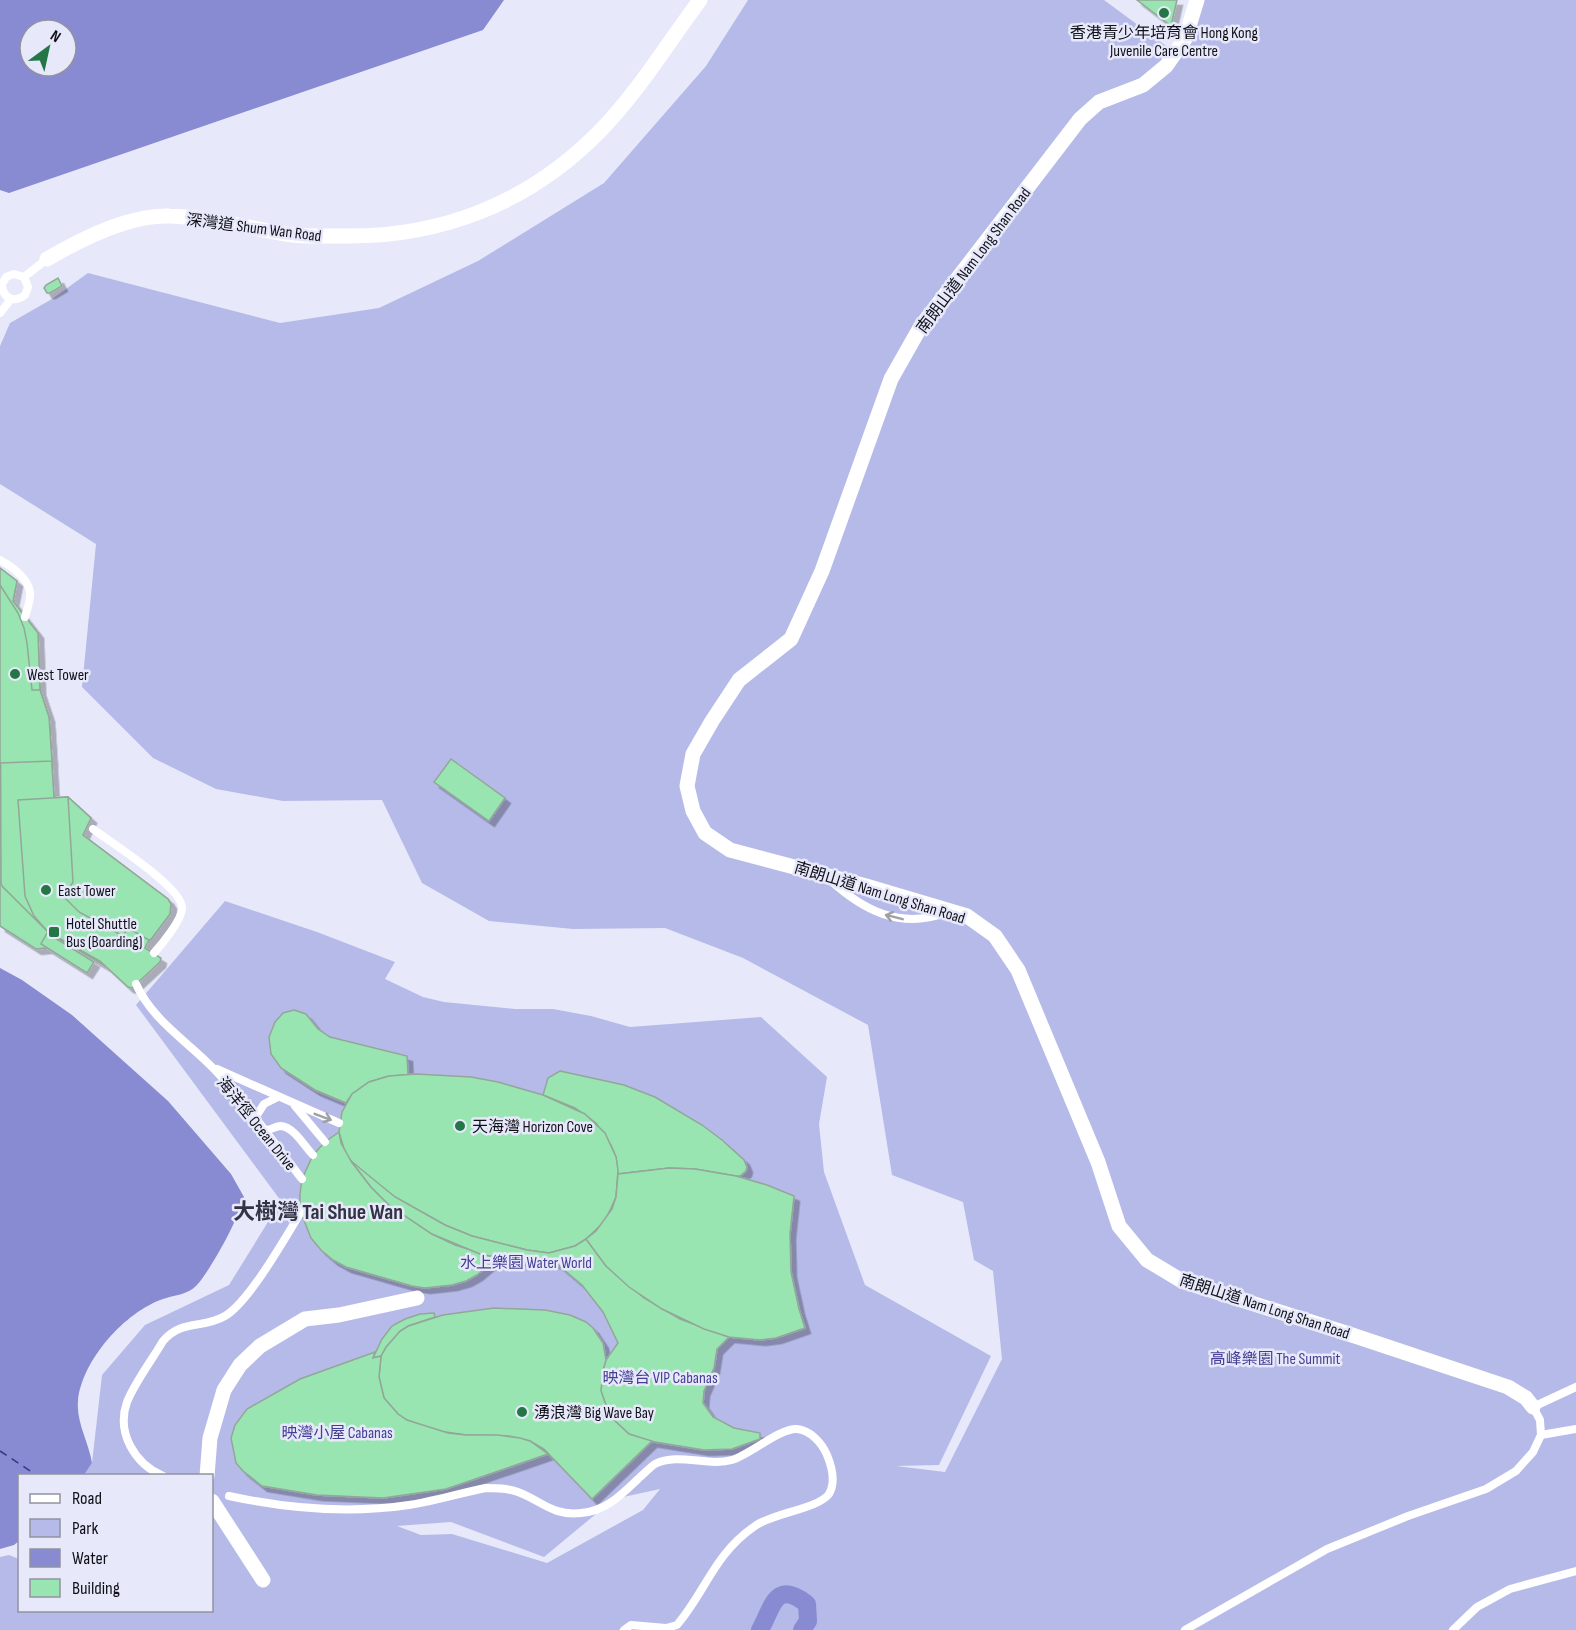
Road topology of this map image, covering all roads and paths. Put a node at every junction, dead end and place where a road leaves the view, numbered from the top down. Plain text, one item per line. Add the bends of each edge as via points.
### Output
1 (700, 0) edge
2 (1197, 0) edge
3 (47, 259) joint
4 (24, 278) junction
5 (1, 287) edge
6 (11, 299) junction
7 (0, 314) edge
8 (0, 560) edge
9 (25, 617) dead end
10 (93, 829) dead end
11 (823, 874) junction
12 (950, 911) junction
13 (154, 952) dead end
14 (136, 984) dead end
15 (213, 1068) junction
16 (278, 1097) junction
17 (294, 1105) junction
18 (255, 1118) junction
19 (339, 1124) dead end
20 (263, 1130) junction
21 (325, 1142) dead end
22 (313, 1155) dead end
23 (302, 1179) dead end
24 (301, 1212) dead end
25 (417, 1298) dead end
26 (1576, 1387) edge
27 (1533, 1407) junction
28 (1576, 1429) edge
29 (1541, 1435) junction
30 (160, 1474) edge
31 (207, 1474) edge
32 (229, 1496) dead end
33 (213, 1503) edge
34 (1576, 1571) edge
35 (263, 1580) dead end
36 (624, 1630) edge
37 (1185, 1630) edge
38 (1453, 1630) edge

1 - 3 street, 深灣道 Shum Wan Road via 625,101 588,143 535,184 476,214 439,226 374,237 303,236 200,219 151,217 100,232
2 - 11 street, 南朗山道 Nam Long Shan Road via 1185,39 1166,66 1143,85 1099,102 1080,119 921,326 891,379 822,571 791,639 739,680 693,754 687,786 693,811 705,833 730,850
3 - 4 lane
4 - 5 lane via 10,275
4 - 6 lane via 26,295
5 - 6 lane
6 - 7 lane
8 - 9 lane via 9,564 30,592
10 - 13 lane via 168,884 181,901 181,915
11 - 12 street, 南朗山道 Nam Long Shan Road
12 -> 11 lane via 914,920 894,918 867,908
12 - 27 street, 南朗山道 Nam Long Shan Road via 967,916 995,936 1018,970 1098,1162 1119,1226 1147,1260 1182,1281 1508,1387
14 - 15 lane, 海洋徑 Ocean Drive via 148,1007 166,1027
15 - 16 lane, 海洋徑 Ocean Drive
15 - 18 lane, 海洋徑 Ocean Drive
16 - 17 lane, 海洋徑 Ocean Drive
16 - 18 lane via 264,1104
17 -> 19 lane, 海洋徑 Ocean Drive
17 - 21 lane
18 - 20 lane, 海洋徑 Ocean Drive
20 - 22 lane via 286,1127
20 - 23 lane, 海洋徑 Ocean Drive
24 - 30 lane via 234,1310 216,1320 186,1325 169,1334 127,1402 124,1425 130,1447 144,1464
25 - 31 street via 305,1319 260,1346 240,1365 224,1389 210,1438
26 - 27 lane
27 - 29 lane via 1540,1420
28 - 29 lane
29 - 37 lane via 1533,1452 1516,1471 1486,1489 1327,1549
32 - 36 lane via 289,1507 351,1510 410,1505 498,1488 519,1492 547,1508 581,1513 608,1505 662,1462 731,1460 787,1430 799,1429 819,1442 833,1474 825,1498 770,1517 733,1544 677,1625 631,1625
33 - 35 street
34 - 38 lane via 1510,1589 1478,1607

